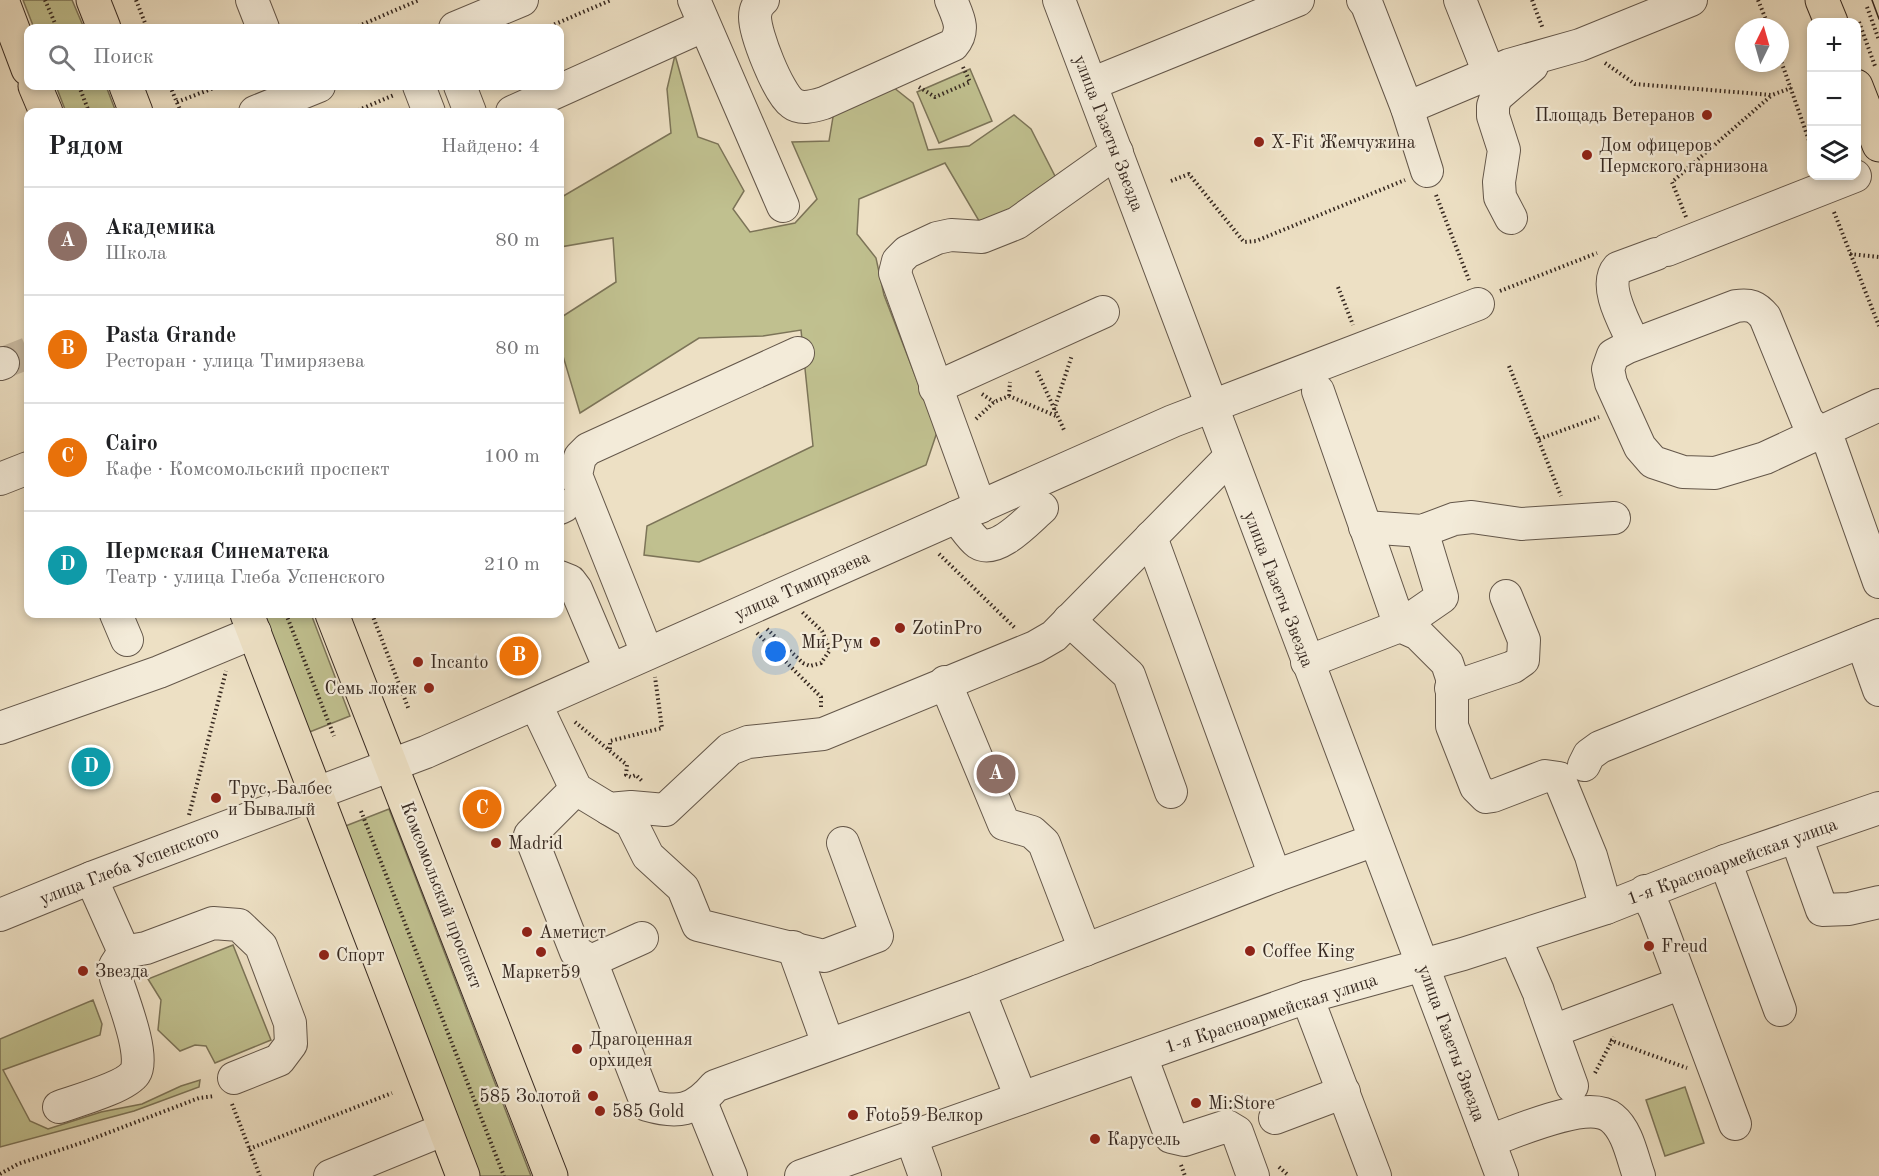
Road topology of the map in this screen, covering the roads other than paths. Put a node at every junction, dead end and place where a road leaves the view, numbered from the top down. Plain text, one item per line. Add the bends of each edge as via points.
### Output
1 (2, 0) edge
2 (93, 0) edge
3 (252, 0) edge
4 (522, 0) edge
5 (763, 0) edge
6 (951, 0) edge
7 (1059, 0) edge
8 (1298, 0) edge
9 (1363, 0) edge
10 (1460, 0) edge
11 (1692, 0) edge
12 (1822, 0) edge
13 (1238, 11) edge
14 (698, 13) edge
15 (1843, 17) edge
16 (102, 24) edge
17 (261, 24) edge
18 (464, 24) edge
19 (1543, 55) junction
20 (24, 58) edge
21 (1489, 74) junction
22 (564, 84) edge
23 (1091, 84) junction
24 (37, 90) edge
25 (128, 90) edge
26 (310, 90) edge
27 (407, 90) edge
28 (462, 90) edge
29 (553, 90) edge
30 (1861, 97) edge
31 (291, 99) edge
32 (44, 108) edge
33 (134, 108) edge
34 (266, 108) edge
35 (425, 108) edge
36 (468, 108) edge
37 (520, 108) edge
38 (1407, 108) junction
39 (1879, 145) edge
40 (1117, 152) junction
41 (1879, 168) edge
42 (1427, 171) road end
43 (1861, 173) edge
44 (1841, 180) edge
45 (783, 206) dead end
46 (1511, 218) dead end
47 (1474, 294) road end
48 (1093, 316) road end
49 (1634, 345) junction
50 (798, 352) dead end
51 (936, 388) junction
52 (1318, 391) dead end
53 (1211, 405) junction
54 (1879, 405) edge
55 (1819, 433) junction
56 (1229, 458) junction
57 (24, 470) edge
58 (0, 480) edge
59 (1042, 508) dead end
60 (968, 512) junction
61 (1614, 518) dead end
62 (1365, 527) junction
63 (1422, 531) junction
64 (1151, 537) junction
65 (564, 579) edge
66 (1879, 582) edge
67 (1506, 596) dead end
68 (334, 618) edge
69 (1069, 620) junction
70 (251, 623) edge
71 (1400, 626) junction
72 (1870, 638) edge
73 (650, 659) junction
74 (1307, 662) junction
75 (610, 669) junction
76 (945, 682) junction
77 (1451, 688) junction
78 (1879, 690) edge
79 (536, 705) junction
80 (0, 728) edge
81 (392, 764) junction
82 (1584, 765) dead end
83 (576, 789) junction
84 (1171, 792) dead end
85 (315, 794) junction
86 (1879, 808) edge
87 (609, 809) junction
88 (1796, 837) junction
89 (1374, 840) junction
90 (843, 843) dead end
91 (1725, 861) junction
92 (1275, 876) junction
93 (91, 878) junction
94 (1645, 891) junction
95 (1879, 902) edge
96 (1606, 908) junction
97 (1, 912) edge
98 (642, 938) dead end
99 (1515, 938) junction
100 (793, 947) junction
101 (1085, 950) junction
102 (124, 952) junction
103 (591, 961) junction
104 (1424, 965) junction
105 (1682, 982) junction
106 (979, 991) junction
107 (1307, 997) junction
108 (1780, 1010) dead end
109 (1561, 1028) junction
110 (828, 1044) junction
111 (1141, 1056) junction
112 (1572, 1086) dead end
113 (229, 1092) road end
114 (1344, 1092) junction
115 (1021, 1098) junction
116 (701, 1102) junction
117 (59, 1107) dead end
118 (1275, 1118) dead end
119 (1735, 1124) dead end
120 (446, 1130) junction
121 (911, 1137) junction
122 (1489, 1142) junction
123 (810, 1174) edge
124 (330, 1176) edge
125 (463, 1176) edge
126 (551, 1176) edge
127 (731, 1176) edge
128 (925, 1176) edge
129 (1253, 1176) edge
130 (1375, 1176) edge
131 (1502, 1176) edge
132 (1639, 1176) edge

1 - 20 main road
2 - 16 main road
3 - 17 street
4 - 18 street
5 - 6 street via 755,14 756,27 783,94 793,105 807,107 953,45 960,37 961,27
7 - 23 street, улица Газеты Звезда
8 - 13 street
9 - 38 street
10 - 21 street
11 - 19 street via 1580,45
12 - 15 main road
13 - 23 street
14 - 22 street
14 - 45 street
19 - 21 street
19 - 46 street via 1496,97 1493,106 1492,116 1504,150 1500,197
21 - 38 street
23 - 40 street, улица Газеты Звезда
24 - 32 main road
25 - 33 main road
26 - 31 street
27 - 35 street
28 - 36 street
29 - 37 street
30 - 39 main road
31 - 34 street
38 - 42 street
40 - 51 street via 1017,223 982,237 937,238 906,252 898,261 895,273
40 - 53 street, улица Газеты Звезда
41 - 43 street
44 - 49 street via 1618,268 1613,289
47 - 53 street, улица Тимирязева
48 - 51 street
49 - 55 street via 1736,306 1748,304 1757,308 1765,317 1807,420
49 - 55 street via 1613,356 1608,369 1640,447 1653,462 1683,472 1715,473 1765,458
50 - 73 street via 588,449 580,457 576,474
51 - 60 street via 954,441
52 - 62 street
53 - 56 street, улица Газеты Звезда
53 - 60 street, улица Тимирязева
54 - 55 street
55 - 66 street via 1830,444
56 - 64 street
56 - 74 street, улица Газеты Звезда
57 - 58 street
59 - 60 street via 992,546 977,542
60 - 73 street, улица Тимирязева
61 - 63 street via 1521,524 1472,517
62 - 63 street
62 - 71 street
63 - 71 street via 1442,597
64 - 69 street
64 - 92 street
65 - 75 street via 576,589
67 - 77 street via 1524,640 1523,660
68 - 81 main road, Комсомольский проспект
69 - 76 street via 1054,636 1035,647
69 - 84 street via 1129,675
70 - 80 street via 159,672
70 - 85 main road
71 - 74 street
71 - 77 street via 1418,634 1448,663
72 - 78 street
72 - 82 street via 1600,747
73 - 75 street, улица Тимирязева
74 - 89 street, улица Газеты Звезда
75 - 79 street, улица Тимирязева
76 - 87 street via 823,734 747,742 730,749 664,810
76 - 101 street via 1004,824 1032,832 1044,843
77 - 96 street via 1452,726 1476,787 1486,797 1545,776 1558,778 1591,856
79 - 81 street, улица Тимирязева
79 - 83 street
81 - 85 street, улица Глеба Успенского
81 - 126 main road, Комсомольский проспект
83 - 87 street
83 - 103 street via 530,835 576,952
85 - 93 street, улица Глеба Успенского
85 - 120 main road
86 - 88 street, 1-я Красноармейская улица
87 - 100 street via 631,822 648,856 683,888 698,925
88 - 91 street, 1-я Красноармейская улица
88 - 95 street via 1822,910
89 - 92 street
89 - 104 street, улица Газеты Звезда
90 - 100 street via 878,936 824,956
91 - 94 street, 1-я Красноармейская улица
91 - 108 street
92 - 101 street
93 - 97 street, улица Глеба Успенского
93 - 102 street
94 - 96 street, 1-я Красноармейская улица
94 - 105 street
96 - 99 street, 1-я Красноармейская улица
98 - 103 street
99 - 104 street, 1-я Красноармейская улица
99 - 109 street via 1539,994
100 - 110 street
101 - 106 street
102 - 113 street via 146,948 213,923 239,925 261,946 290,1023 291,1044 279,1060
102 - 117 street via 115,966 116,978 136,1048 135,1073 126,1081
103 - 116 street via 647,1105 670,1112
104 - 107 street, 1-я Красноармейская улица
104 - 122 street, улица Газеты Звезда
105 - 109 street
105 - 119 street
106 - 110 street
106 - 115 street
107 - 111 street, 1-я Красноармейская улица
107 - 114 street
109 - 112 street
110 - 116 street via 715,1086
111 - 115 street, 1-я Красноармейская улица
111 - 129 street via 1171,1137 1184,1140 1227,1126 1237,1132
114 - 118 street
114 - 130 street
115 - 121 street, 1-я Красноармейская улица
116 - 127 street
120 - 124 street
120 - 125 main road
121 - 123 street, 1-я Красноармейская улица
121 - 128 street
122 - 131 street, улица Газеты Звезда
122 - 132 street via 1584,1110 1600,1111 1625,1134

